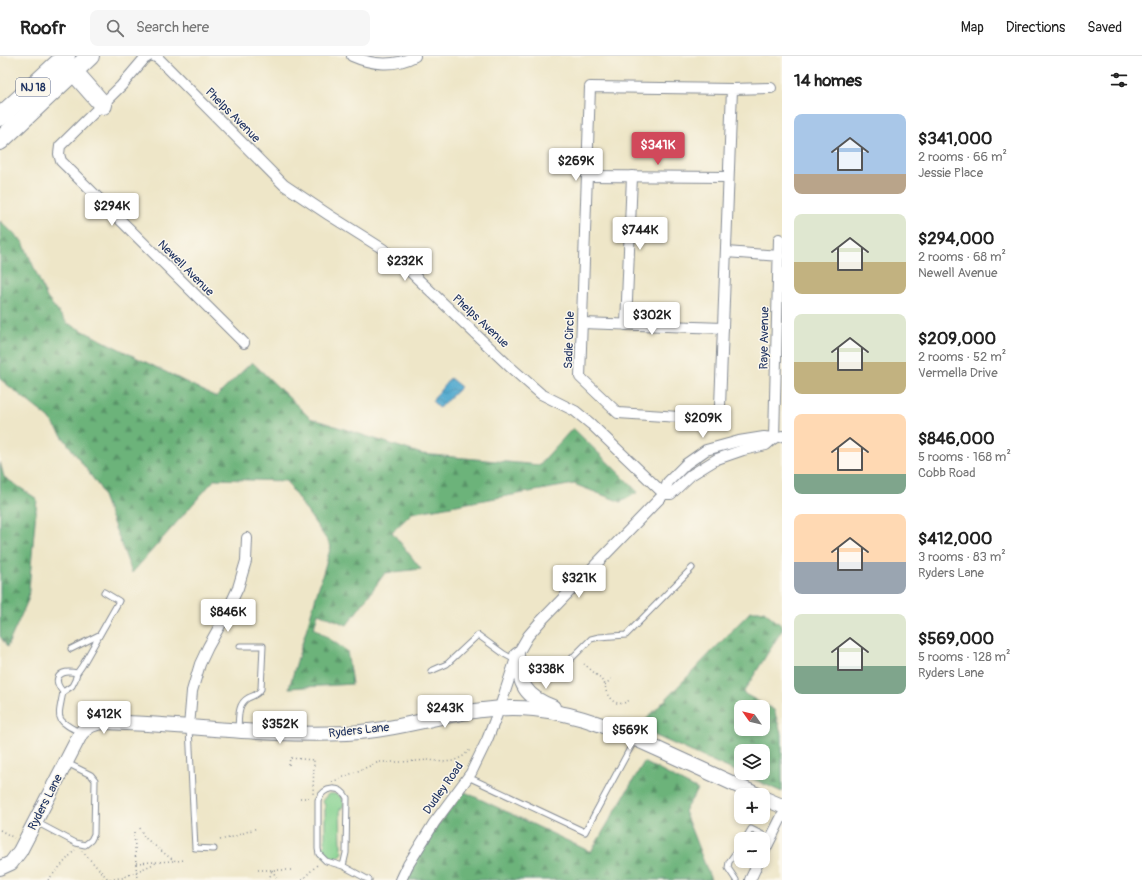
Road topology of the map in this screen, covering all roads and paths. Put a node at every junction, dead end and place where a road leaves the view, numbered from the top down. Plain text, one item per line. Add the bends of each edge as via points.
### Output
1 (66, 56) edge
2 (90, 56) edge
3 (155, 56) edge
4 (352, 56) edge
5 (415, 56) edge
6 (74, 72) junction
7 (770, 88) dead end
8 (732, 89) junction
9 (103, 104) junction
10 (0, 117) edge
11 (0, 141) edge
12 (587, 176) junction
13 (632, 176) junction
14 (728, 178) junction
15 (779, 239) dead end
16 (726, 252) junction
17 (779, 256) junction
18 (582, 323) junction
19 (626, 324) junction
20 (723, 328) junction
21 (244, 344) dead end
22 (778, 437) edge
23 (664, 494) junction
24 (247, 538) dead end
25 (692, 568) dead end
26 (104, 592) dead end
27 (100, 634) junction
28 (240, 646) dead end
29 (71, 649) dead end
30 (516, 657) junction
31 (584, 664) dead end
32 (560, 670) dead end
33 (431, 671) dead end
34 (76, 673) junction
35 (610, 679) dead end
36 (605, 685) junction
37 (63, 692) junction
38 (631, 699) dead end
39 (500, 707) junction
40 (582, 717) junction
41 (189, 727) junction
42 (238, 730) junction
43 (81, 733) junction
44 (635, 739) junction
45 (471, 749) dead end
46 (65, 763) junction
47 (289, 765) dead end
48 (468, 777) junction
49 (332, 782) dead end
50 (743, 788) edge
51 (300, 798) dead end
52 (770, 801) edge
53 (782, 806) edge
54 (782, 816) edge
55 (35, 821) junction
56 (140, 828) dead end
57 (257, 828) dead end
58 (0, 830) edge
59 (134, 832) dead end
60 (749, 832) edge
61 (757, 832) edge
62 (771, 839) edge
63 (18, 840) dead end
64 (220, 840) dead end
65 (76, 850) dead end
66 (81, 850) dead end
67 (214, 850) dead end
68 (734, 855) edge
69 (185, 860) dead end
70 (176, 861) junction
71 (158, 862) junction
72 (136, 863) junction
73 (318, 864) dead end
74 (343, 866) junction
75 (0, 868) edge
76 (756, 868) edge
77 (258, 870) dead end
78 (272, 870) junction
79 (292, 870) dead end
80 (136, 871) junction
81 (48, 880) edge
82 (94, 880) edge
83 (109, 880) edge
84 (137, 880) edge
85 (269, 880) edge
86 (278, 880) edge
87 (302, 880) edge
88 (369, 880) edge
89 (401, 880) edge
90 (736, 880) edge
91 (750, 880) edge

1 - 10 highway, NJ 18
2 - 6 highway, NJ 18
3 - 9 street, Phelps Avenue via 144,59
3 - 23 street, Phelps Avenue via 284,185 383,248 399,261 509,366 541,394 575,411 591,424
4 - 5 street via 372,63 393,64
6 - 9 highway
6 - 11 highway, NJ 18
7 - 8 street, Sadie Circle
8 - 12 street, Sadie Circle via 590,87
8 - 14 street, Sadie Circle
9 - 21 street, Newell Avenue via 60,146 61,160
12 - 13 street
12 - 18 street, Sadie Circle
13 - 14 street
13 - 19 street
14 - 16 street, Sadie Circle
15 - 17 street, Raye Avenue
16 - 17 street
16 - 20 street, Sadie Circle
17 - 22 street, Raye Avenue
18 - 19 street
18 - 20 street, Sadie Circle via 580,377 618,413 710,419 717,415 720,406
19 - 20 street
22 - 23 street, Dudley Road via 739,441 706,450 686,464 668,482
23 - 30 street, Dudley Road via 540,622
24 - 41 street via 246,561 238,588 200,664 192,692
25 - 32 lane via 626,635 591,639
26 - 27 lane via 119,601
27 - 29 lane
27 - 34 lane
28 - 42 lane via 263,646 261,689 259,693 242,703
30 - 33 lane via 504,654 478,636 447,664
30 - 39 street, Dudley Road
30 - 40 main road via 521,682 529,694 544,704
31 - 36 path
34 - 37 lane via 72,686
34 - 37 lane via 66,671 58,677 58,685
35 - 36 path
36 - 38 path via 609,696 619,704 625,704
37 - 43 lane via 59,708 62,723
39 - 40 main road, Ryders Lane via 535,709
39 - 42 main road, Ryders Lane via 349,733
39 - 48 street, Dudley Road
40 - 44 main road, Ryders Lane
41 - 42 main road, Ryders Lane
41 - 43 main road, Ryders Lane via 103,722 94,723
41 - 67 lane via 195,848
43 - 46 main road, Ryders Lane
44 - 48 lane via 585,832
44 - 50 main road, Ryders Lane
45 - 49 path via 462,757 443,762 379,762
46 - 55 main road, Ryders Lane
46 - 55 lane via 91,775 95,780 93,837 89,843 81,845
47 - 51 path via 290,758 314,760 313,798
48 - 89 street, Dudley Road via 434,823
52 - 53 main road
54 - 62 street
55 - 75 main road, Ryders Lane via 16,858 7,866
56 - 70 path via 144,837
57 - 64 path
58 - 63 path
59 - 72 path
60 - 61 lane via 751,829
65 - 81 path
66 - 83 path
68 - 90 lane via 728,868
69 - 70 path
70 - 71 path
71 - 72 path
71 - 80 path
72 - 80 path
73 - 87 path
74 - 74 lane via 346,853 347,798 339,790 329,789 322,793 318,800 318,849 326,861
74 - 88 lane
76 - 91 street
77 - 78 path
78 - 79 path
78 - 85 path
78 - 86 path
80 - 83 path via 122,878
80 - 84 path
82 - 83 path

